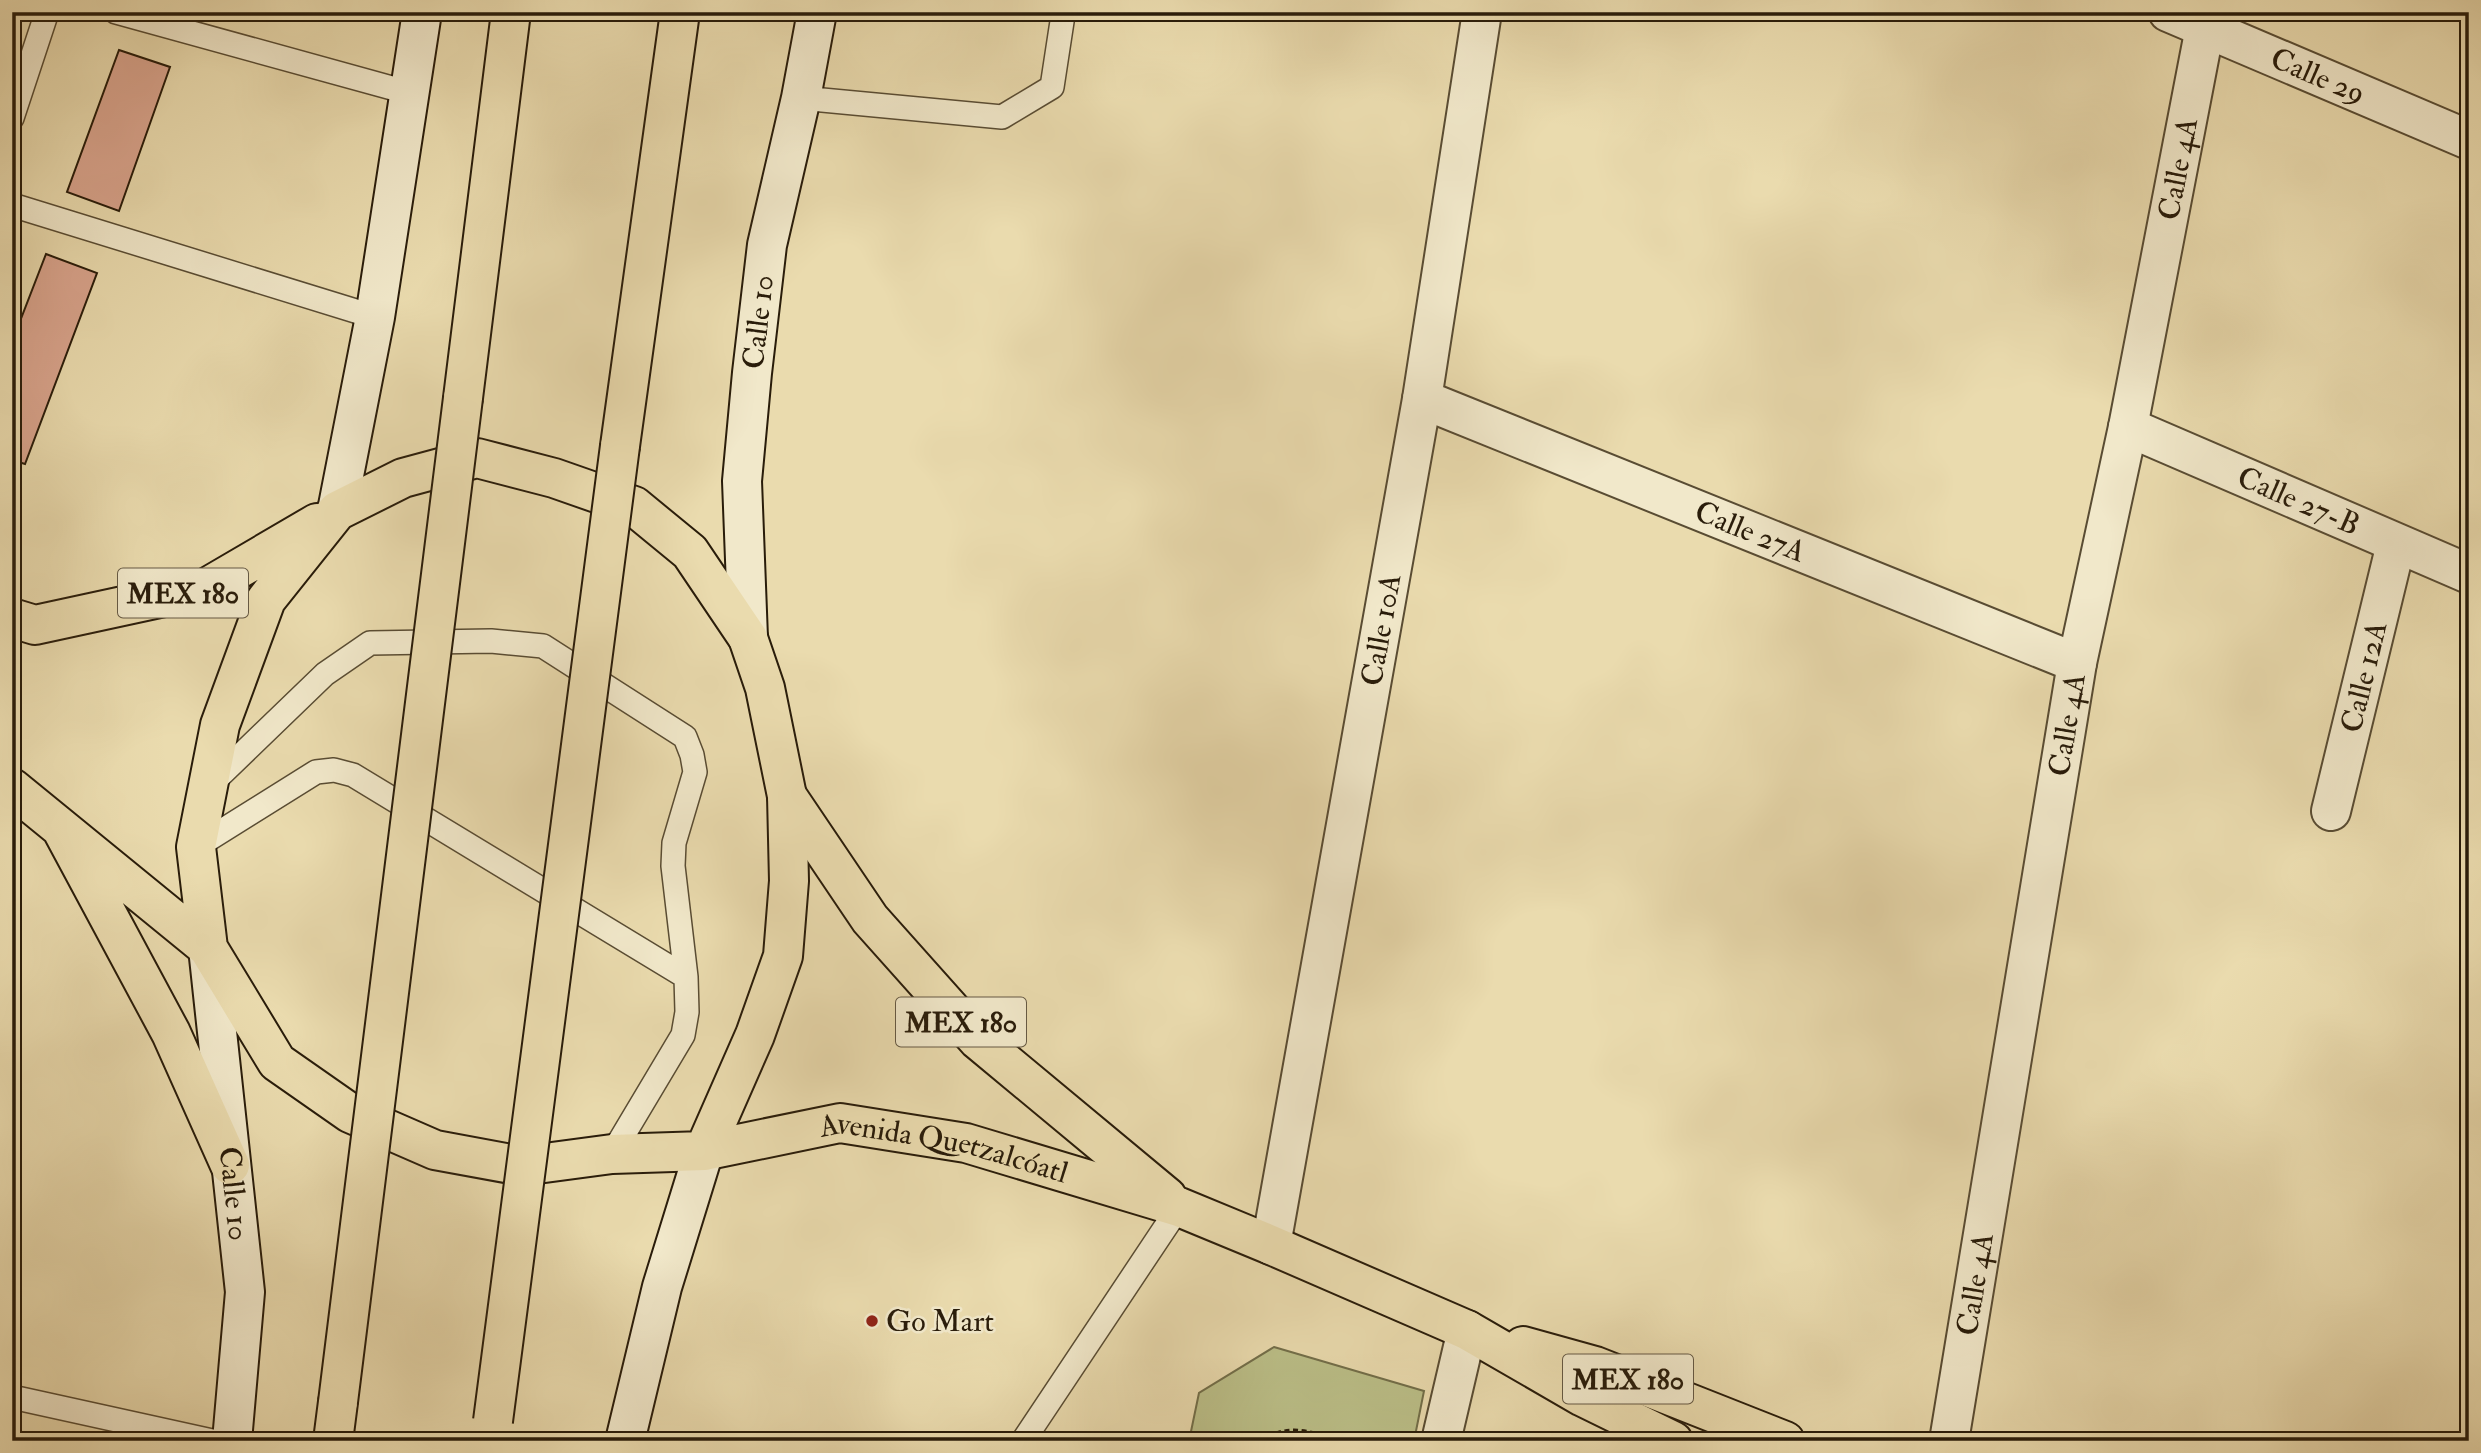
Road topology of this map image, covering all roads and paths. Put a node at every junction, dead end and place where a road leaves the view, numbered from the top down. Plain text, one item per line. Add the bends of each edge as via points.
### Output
1 (47, 12) edge
2 (116, 12) edge
3 (422, 12) edge
4 (511, 12) edge
5 (680, 12) edge
6 (817, 12) edge
7 (1482, 12) edge
8 (2168, 12) edge
9 (1063, 15) dead end
10 (2206, 19) edge
11 (410, 93) junction
12 (801, 98) junction
13 (12, 118) edge
14 (2469, 140) edge
15 (12, 205) edge
16 (375, 317) junction
17 (1422, 399) junction
18 (2128, 427) junction
19 (337, 511) junction
20 (2396, 544) junction
21 (2469, 574) edge
22 (12, 618) edge
23 (748, 638) junction
24 (2077, 663) junction
25 (12, 788) edge
26 (208, 788) junction
27 (787, 796) junction
28 (2331, 811) dead end
29 (61, 828) junction
30 (196, 847) junction
31 (208, 948) junction
32 (686, 977) junction
33 (704, 1151) junction
34 (612, 1154) junction
35 (230, 1165) junction
36 (1179, 1207) junction
37 (1270, 1245) junction
38 (1467, 1330) junction
39 (12, 1397) edge
40 (492, 1431) edge
41 (212, 1441) edge
42 (232, 1441) edge
43 (333, 1441) edge
44 (625, 1441) edge
45 (1023, 1441) edge
46 (1261, 1441) edge
47 (1332, 1441) edge
48 (1441, 1441) edge
49 (1673, 1441) edge
50 (1785, 1441) edge
51 (1949, 1441) edge

1 - 13 lane
2 - 11 lane
3 - 11 street
4 - 43 main road, bridge
5 - 40 main road, bridge
6 - 12 street, Calle 10
7 - 17 street, Calle 10A
8 - 10 street, Calle 29
9 - 12 lane via 1052,88 1002,117
10 - 14 street, Calle 29
10 - 18 street, Calle 4A
11 - 16 street
12 - 23 street, Calle 10 via 767,245 752,373 742,481
15 - 16 lane
16 - 19 street
17 - 24 street, Calle 27A
17 - 37 street, Calle 10A
18 - 20 street, Calle 27-B
18 - 24 street, Calle 4A
19 - 22 main road, MEX 180 via 206,587 35,625
19 - 23 main road via 403,478 477,458 554,478 634,506 690,552
19 - 26 main road via 267,600 220,725
20 - 21 street, Calle 27-B
20 - 28 street, Calle 12A
23 - 27 main road via 765,688
24 - 51 street, Calle 4A
25 - 29 main road
26 - 30 main road
26 - 32 lane via 325,674 370,643 491,641 542,646 685,737 695,772 674,844 673,866
27 - 33 main road via 789,881 783,956 755,1035
27 - 36 main road, Avenida Quetzalcóatl / MEX 180 via 870,919 978,1041
29 - 31 main road
29 - 35 main road via 171,1033
30 - 31 main road
30 - 32 lane via 316,772 353,775
31 - 34 main road, Avenida Quetzalcóatl via 277,1062 350,1113 435,1150 522,1166
31 - 35 street, Calle 10
32 - 34 lane via 683,1035
33 - 34 main road, Avenida Quetzalcóatl
33 - 36 main road, Avenida Quetzalcóatl / MEX 180 via 840,1123 966,1143
33 - 44 street via 662,1287
35 - 42 street, Calle 10 via 245,1293
36 - 37 main road, Avenida Quetzalcóatl / MEX 180
36 - 45 lane
37 - 38 main road, Avenida Quetzalcóatl / MEX 180
38 - 48 street
38 - 49 main road, Avenida Quetzalcóatl / MEX 180
38 - 50 main road, Avenida Quetzalcóatl / MEX 180 via 1595,1366
39 - 41 lane
46 - 47 path via 1293,1430

